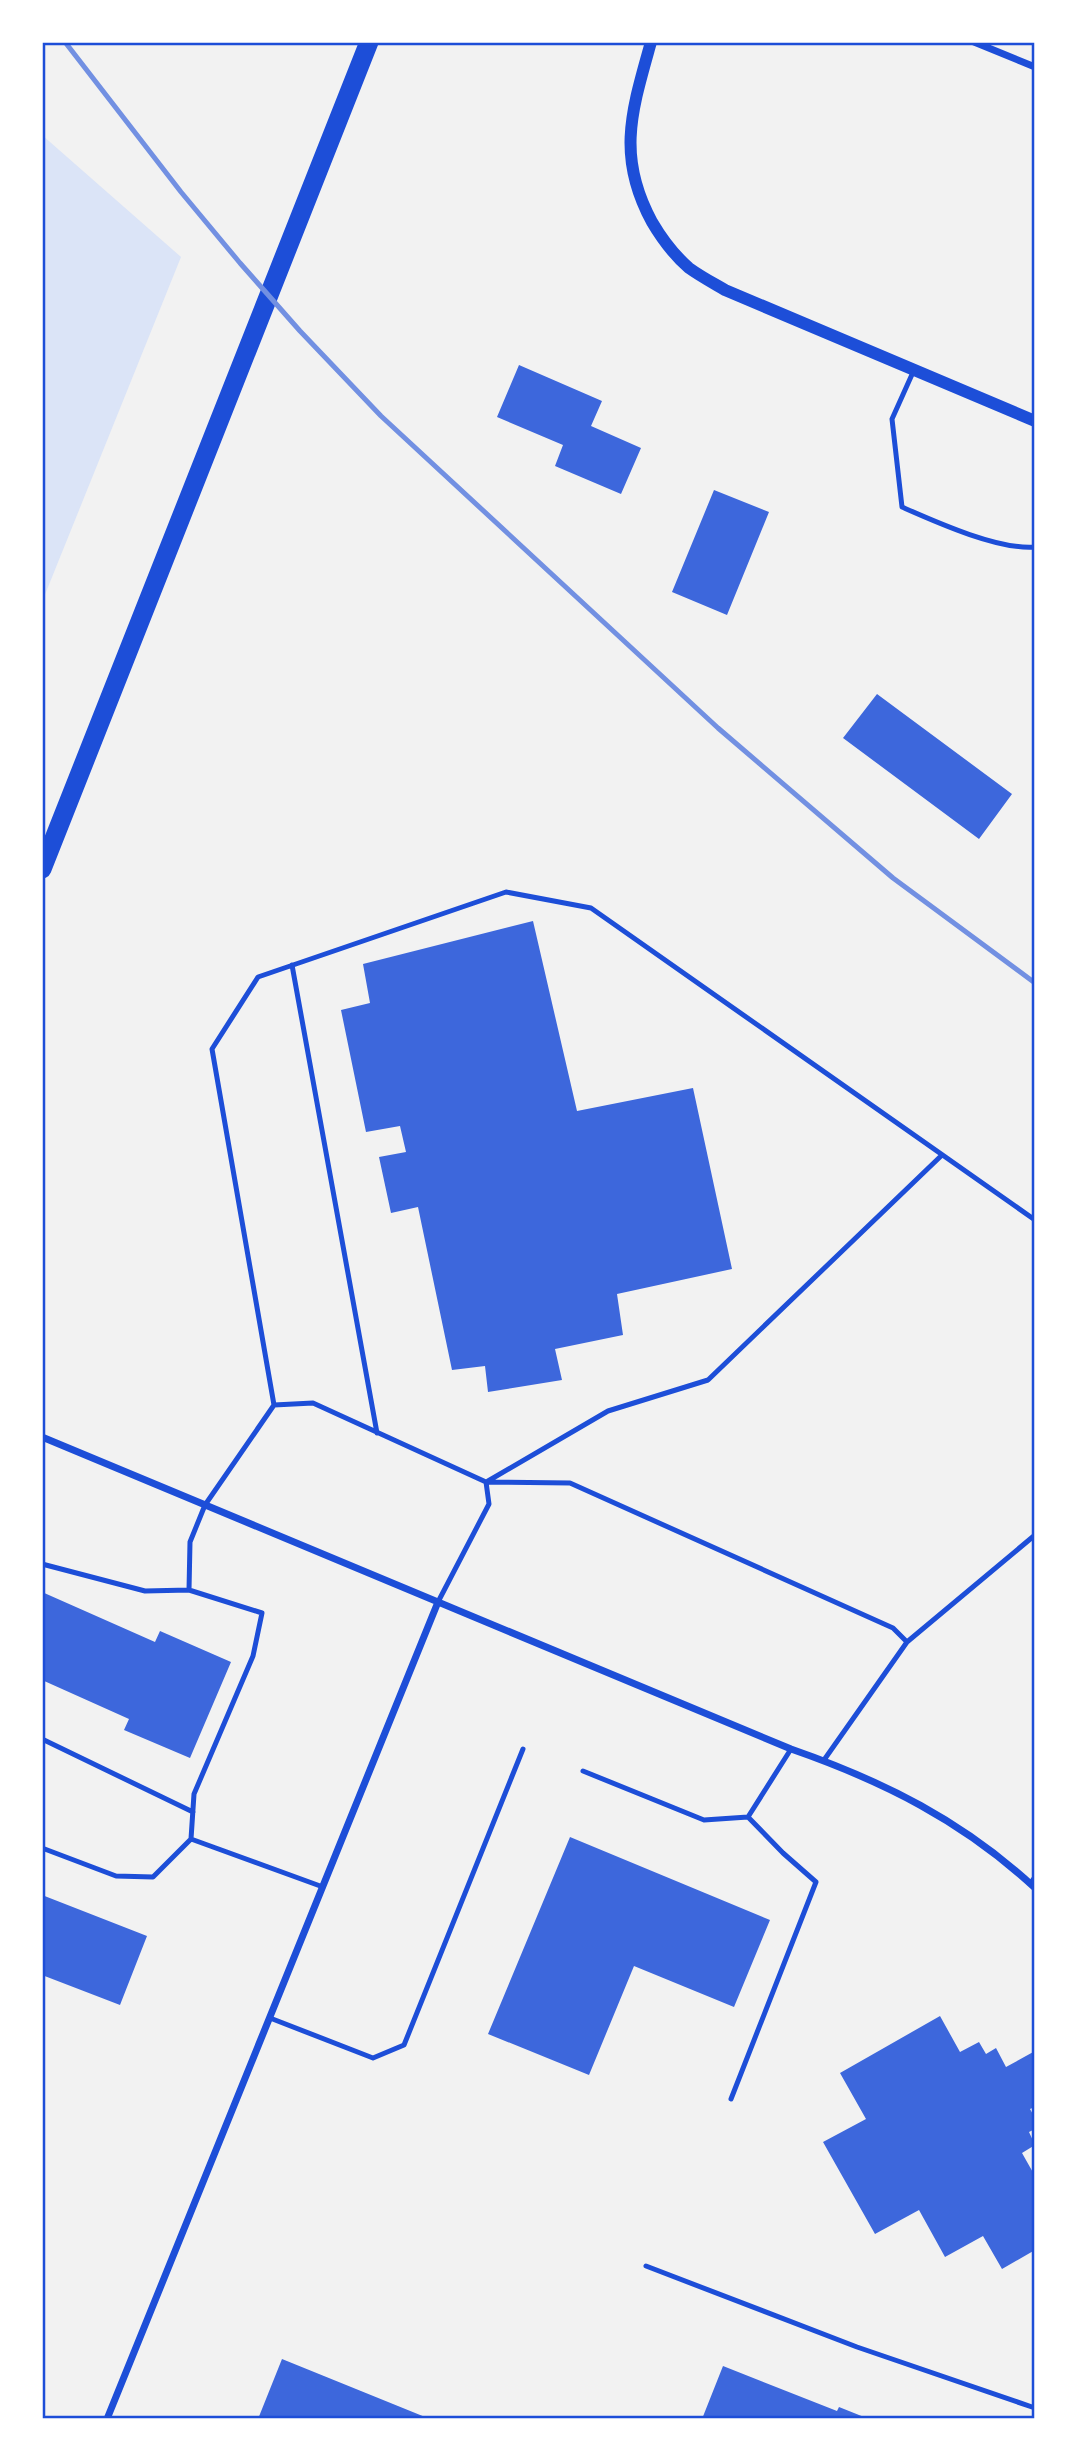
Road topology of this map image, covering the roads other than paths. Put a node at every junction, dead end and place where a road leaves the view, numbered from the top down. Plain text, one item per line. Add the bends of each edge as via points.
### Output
1 (369, 42) edge
2 (651, 42) edge
3 (975, 42) edge
4 (1035, 66) edge
5 (914, 370) junction
6 (1035, 421) edge
7 (1035, 547) edge
8 (42, 869) edge
9 (292, 965) junction
10 (942, 1155) junction
11 (1035, 1220) edge
12 (274, 1405) junction
13 (377, 1433) junction
14 (42, 1437) edge
15 (486, 1482) junction
16 (205, 1505) junction
17 (1035, 1535) edge
18 (42, 1564) edge
19 (189, 1590) junction
20 (438, 1602) junction
21 (907, 1642) junction
22 (42, 1739) edge
23 (523, 1749) dead end
24 (791, 1749) junction
25 (824, 1760) junction
26 (583, 1771) dead end
27 (192, 1812) junction
28 (748, 1817) junction
29 (191, 1839) junction
30 (42, 1848) edge
31 (1033, 1883) edge
32 (323, 1887) junction
33 (270, 2018) junction
34 (732, 2099) dead end
35 (646, 2266) dead end
36 (1035, 2408) edge
37 (107, 2419) edge

1 - 8 highway
2 - 5 street via 631,123 631,169 641,201 663,240 689,268 725,290
3 - 4 street
5 - 6 street
5 - 7 lane via 892,419 902,507 945,526 1021,548
9 - 10 lane via 506,892 591,908
9 - 12 lane via 258,977 212,1049
9 - 13 lane
10 - 11 lane
10 - 15 lane via 708,1380 608,1411
12 - 13 lane via 313,1403
12 - 16 lane
13 - 15 lane
14 - 16 street
15 - 20 lane via 489,1504
15 - 21 lane via 570,1483 892,1628
16 - 19 lane via 190,1542
16 - 20 street
17 - 21 lane
18 - 19 lane via 145,1591
19 - 27 lane via 262,1613 253,1656 194,1794
20 - 24 street
20 - 32 street
21 - 25 lane
22 - 27 lane
23 - 33 lane via 404,2045 373,2058
24 - 25 street
24 - 28 lane
25 - 31 street via 909,1798 970,1835
26 - 28 lane via 704,1819
27 - 29 lane
28 - 34 lane via 816,1882
29 - 30 lane via 153,1877 116,1876
29 - 32 lane
32 - 33 street
33 - 37 street
35 - 36 lane via 857,2347

